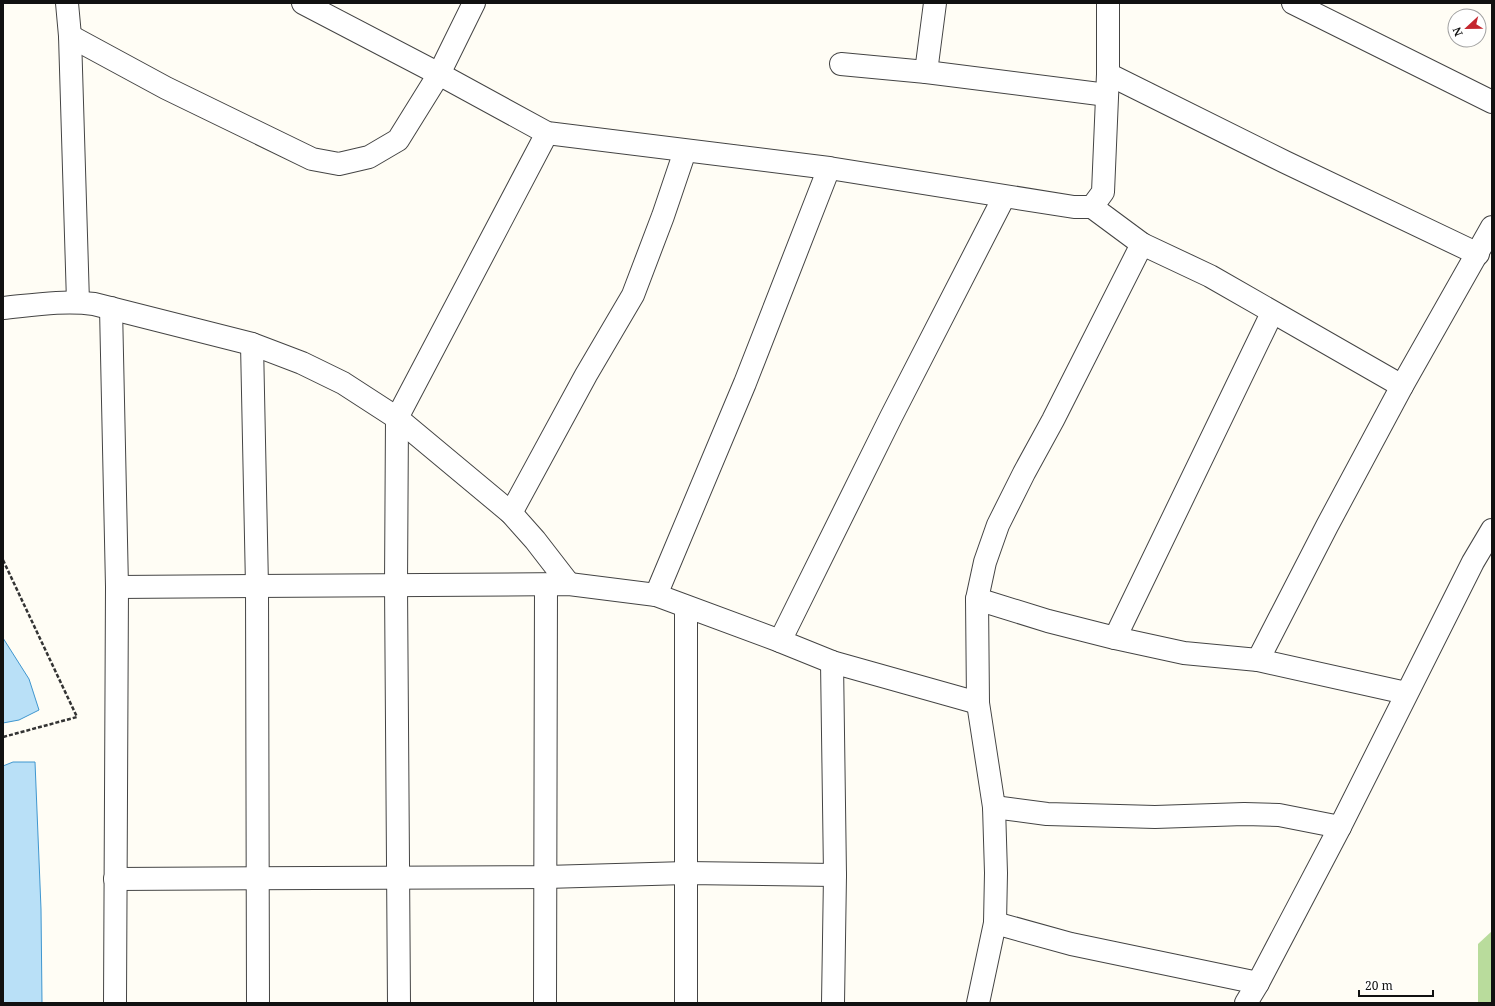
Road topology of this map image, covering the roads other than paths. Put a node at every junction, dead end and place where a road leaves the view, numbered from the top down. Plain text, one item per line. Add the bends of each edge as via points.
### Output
1 (67, 3) edge
2 (303, 3) edge
3 (474, 3) edge
4 (935, 3) edge
5 (1108, 3) edge
6 (1293, 3) edge
7 (70, 36) junction
8 (841, 64) dead end
9 (926, 72) junction
10 (439, 74) junction
11 (1108, 84) junction
12 (1492, 102) edge
13 (547, 133) junction
14 (685, 151) junction
15 (829, 168) junction
16 (1004, 198) junction
17 (1092, 207) junction
18 (1492, 227) edge
19 (1142, 244) junction
20 (1478, 254) junction
21 (78, 302) junction
22 (3, 308) edge
23 (111, 308) junction
24 (1272, 313) junction
25 (252, 344) junction
26 (1402, 386) junction
27 (397, 418) junction
28 (511, 514) junction
29 (1492, 530) edge
30 (569, 584) junction
31 (396, 585) junction
32 (546, 585) junction
33 (257, 586) junction
34 (117, 587) junction
35 (656, 596) junction
36 (978, 599) junction
37 (686, 607) junction
38 (1115, 638) junction
39 (780, 641) junction
40 (1258, 660) junction
41 (832, 662) junction
42 (1406, 693) junction
43 (978, 703) junction
44 (994, 807) junction
45 (1340, 827) junction
46 (686, 873) junction
47 (835, 875) junction
48 (546, 877) junction
49 (259, 878) junction
50 (397, 878) junction
51 (115, 879) junction
52 (995, 923) junction
53 (1258, 983) junction
54 (115, 1003) edge
55 (258, 1003) edge
56 (399, 1003) edge
57 (545, 1003) edge
58 (686, 1003) edge
59 (833, 1003) edge
60 (978, 1003) edge
61 (1246, 1003) edge

1 - 7 street
2 - 10 street
3 - 10 street
4 - 9 street
5 - 11 street
6 - 12 street
7 - 10 street via 166,88 312,159 339,164 369,156 398,140
7 - 21 street
8 - 9 street
9 - 11 street
10 - 13 street
11 - 17 street via 1103,192
11 - 20 street via 1285,162
13 - 14 street
13 - 27 street
14 - 15 street
14 - 28 street via 633,296 586,375
15 - 16 street
15 - 35 street via 745,384
16 - 17 street
16 - 39 street
17 - 19 street
18 - 20 street
19 - 24 street via 1210,276
19 - 36 street via 998,525 985,562
20 - 26 street
21 - 22 street
21 - 23 street
23 - 25 street
23 - 34 street
24 - 26 street
24 - 38 street
25 - 27 street via 302,363 343,383
25 - 33 street
26 - 40 street
27 - 28 street
27 - 31 street
28 - 30 street
29 - 42 street
30 - 32 street
30 - 35 street
31 - 32 street
31 - 33 street
31 - 50 street
32 - 48 street
33 - 34 street
33 - 49 street
34 - 51 street
35 - 37 street
36 - 38 street
36 - 43 street
37 - 39 street
37 - 46 street
38 - 40 street via 1184,653
39 - 41 street
40 - 42 street
41 - 43 street
41 - 47 street
42 - 45 street
43 - 44 street
44 - 45 street via 1047,814 1154,817 1279,815
44 - 52 street
45 - 53 street
46 - 47 street
46 - 48 street
46 - 58 street
47 - 59 street
48 - 50 street
48 - 57 street
49 - 50 street
49 - 51 street
49 - 55 street
50 - 56 street
51 - 54 street
52 - 53 street via 1071,944
52 - 60 street
53 - 61 street

